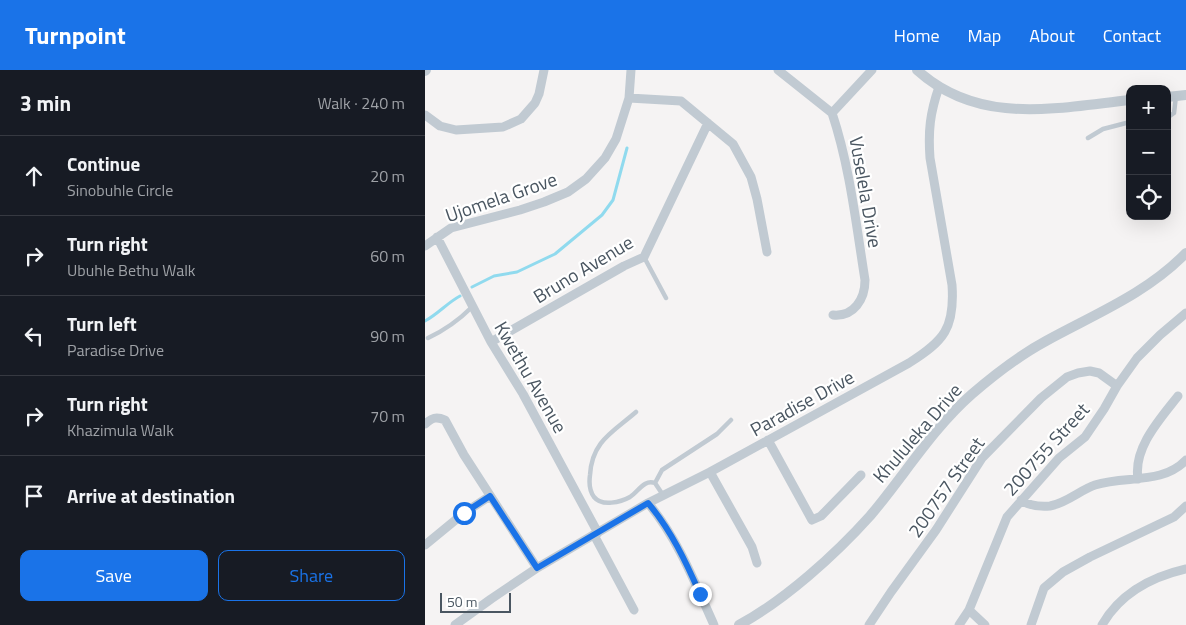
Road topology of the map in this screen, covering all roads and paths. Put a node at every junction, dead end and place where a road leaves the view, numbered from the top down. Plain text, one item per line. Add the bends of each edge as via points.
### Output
1 (544, 70) edge
2 (631, 70) edge
3 (778, 70) edge
4 (872, 70) edge
5 (917, 70) edge
6 (939, 87) junction
7 (1176, 96) edge
8 (629, 98) junction
9 (1126, 100) edge
10 (832, 113) junction
11 (425, 115) edge
12 (1171, 115) edge
13 (708, 122) junction
14 (1126, 123) edge
15 (1088, 138) dead end
16 (437, 237) junction
17 (425, 246) edge
18 (767, 252) dead end
19 (1186, 252) edge
20 (644, 257) junction
21 (666, 298) dead end
22 (473, 306) junction
23 (1186, 313) edge
24 (833, 315) dead end
25 (429, 338) dead end
26 (491, 342) junction
27 (1117, 386) junction
28 (1178, 396) dead end
29 (636, 412) dead end
30 (731, 420) dead end
31 (425, 424) edge
32 (768, 440) junction
33 (1186, 462) edge
34 (710, 472) junction
35 (861, 475) dead end
36 (1138, 478) junction
37 (655, 483) junction
38 (663, 495) junction
39 (490, 496) junction
40 (1021, 500) junction
41 (648, 503) junction
42 (1186, 506) edge
43 (597, 534) junction
44 (425, 545) edge
45 (757, 564) dead end
46 (537, 568) junction
47 (1186, 569) edge
48 (634, 610) dead end
49 (969, 610) junction
50 (455, 625) edge
51 (714, 625) edge
52 (739, 625) edge
53 (869, 625) edge
54 (959, 625) edge
55 (985, 625) edge
56 (1031, 625) edge
57 (1102, 625) edge

1 - 11 street via 535,103 521,119 503,127 456,130 440,126
2 - 8 street, Ujomela Grove
3 - 10 street
4 - 10 street
5 - 6 street
6 - 9 street via 970,101 1015,110
6 - 32 street, Paradise Drive via 928,137 952,285 953,306 949,323 941,338 916,359
7 - 12 lane
8 - 13 street via 681,101
8 - 16 street, Ujomela Grove via 616,139 605,158 580,184 544,202 451,228
10 - 24 street, Vuselela Drive via 848,170 865,280 861,302 853,310
13 - 18 street via 733,144 751,177
13 - 20 street, Bruno Avenue
14 - 15 lane via 1103,129
16 - 17 street, Ujomela Grove
16 - 22 street, Kwethu Avenue
19 - 52 street, Khululeka Drive via 1134,294 1044,342 971,395 944,422 869,516 834,552 772,604
20 - 21 lane
20 - 26 street, Bruno Avenue
22 - 25 lane via 445,330
22 - 26 street, Kwethu Avenue
23 - 27 street, 200755 Street via 1137,358
26 - 43 street, Kwethu Avenue via 523,394
27 - 40 street, 200755 Street via 1085,436 1059,458
27 - 53 street, 200757 Street via 1099,373 1078,373 1067,377 1035,404 982,458
28 - 36 street via 1137,460
29 - 37 lane via 597,448 590,468 590,489 599,501 612,502 629,497 649,482
30 - 37 lane via 717,434 662,470
31 - 39 street via 439,417 445,420
32 - 34 street, Paradise Drive
32 - 35 street via 812,520 821,516
33 - 36 street via 1162,475
34 - 38 street, Paradise Drive
34 - 45 street via 752,547
36 - 40 street via 1094,485 1049,506 1028,505
37 - 38 lane
38 - 41 street, Paradise Drive
39 - 44 street
39 - 46 street
40 - 49 street, 200755 Street via 1007,517
41 - 43 street, Paradise Drive
41 - 51 street via 663,521
42 - 56 street via 1174,517 1063,572 1044,588
43 - 46 street, Paradise Drive
43 - 48 street, Kwethu Avenue
46 - 50 street, Paradise Drive
47 - 57 street via 1126,595
49 - 54 street, 200755 Street
49 - 55 street

